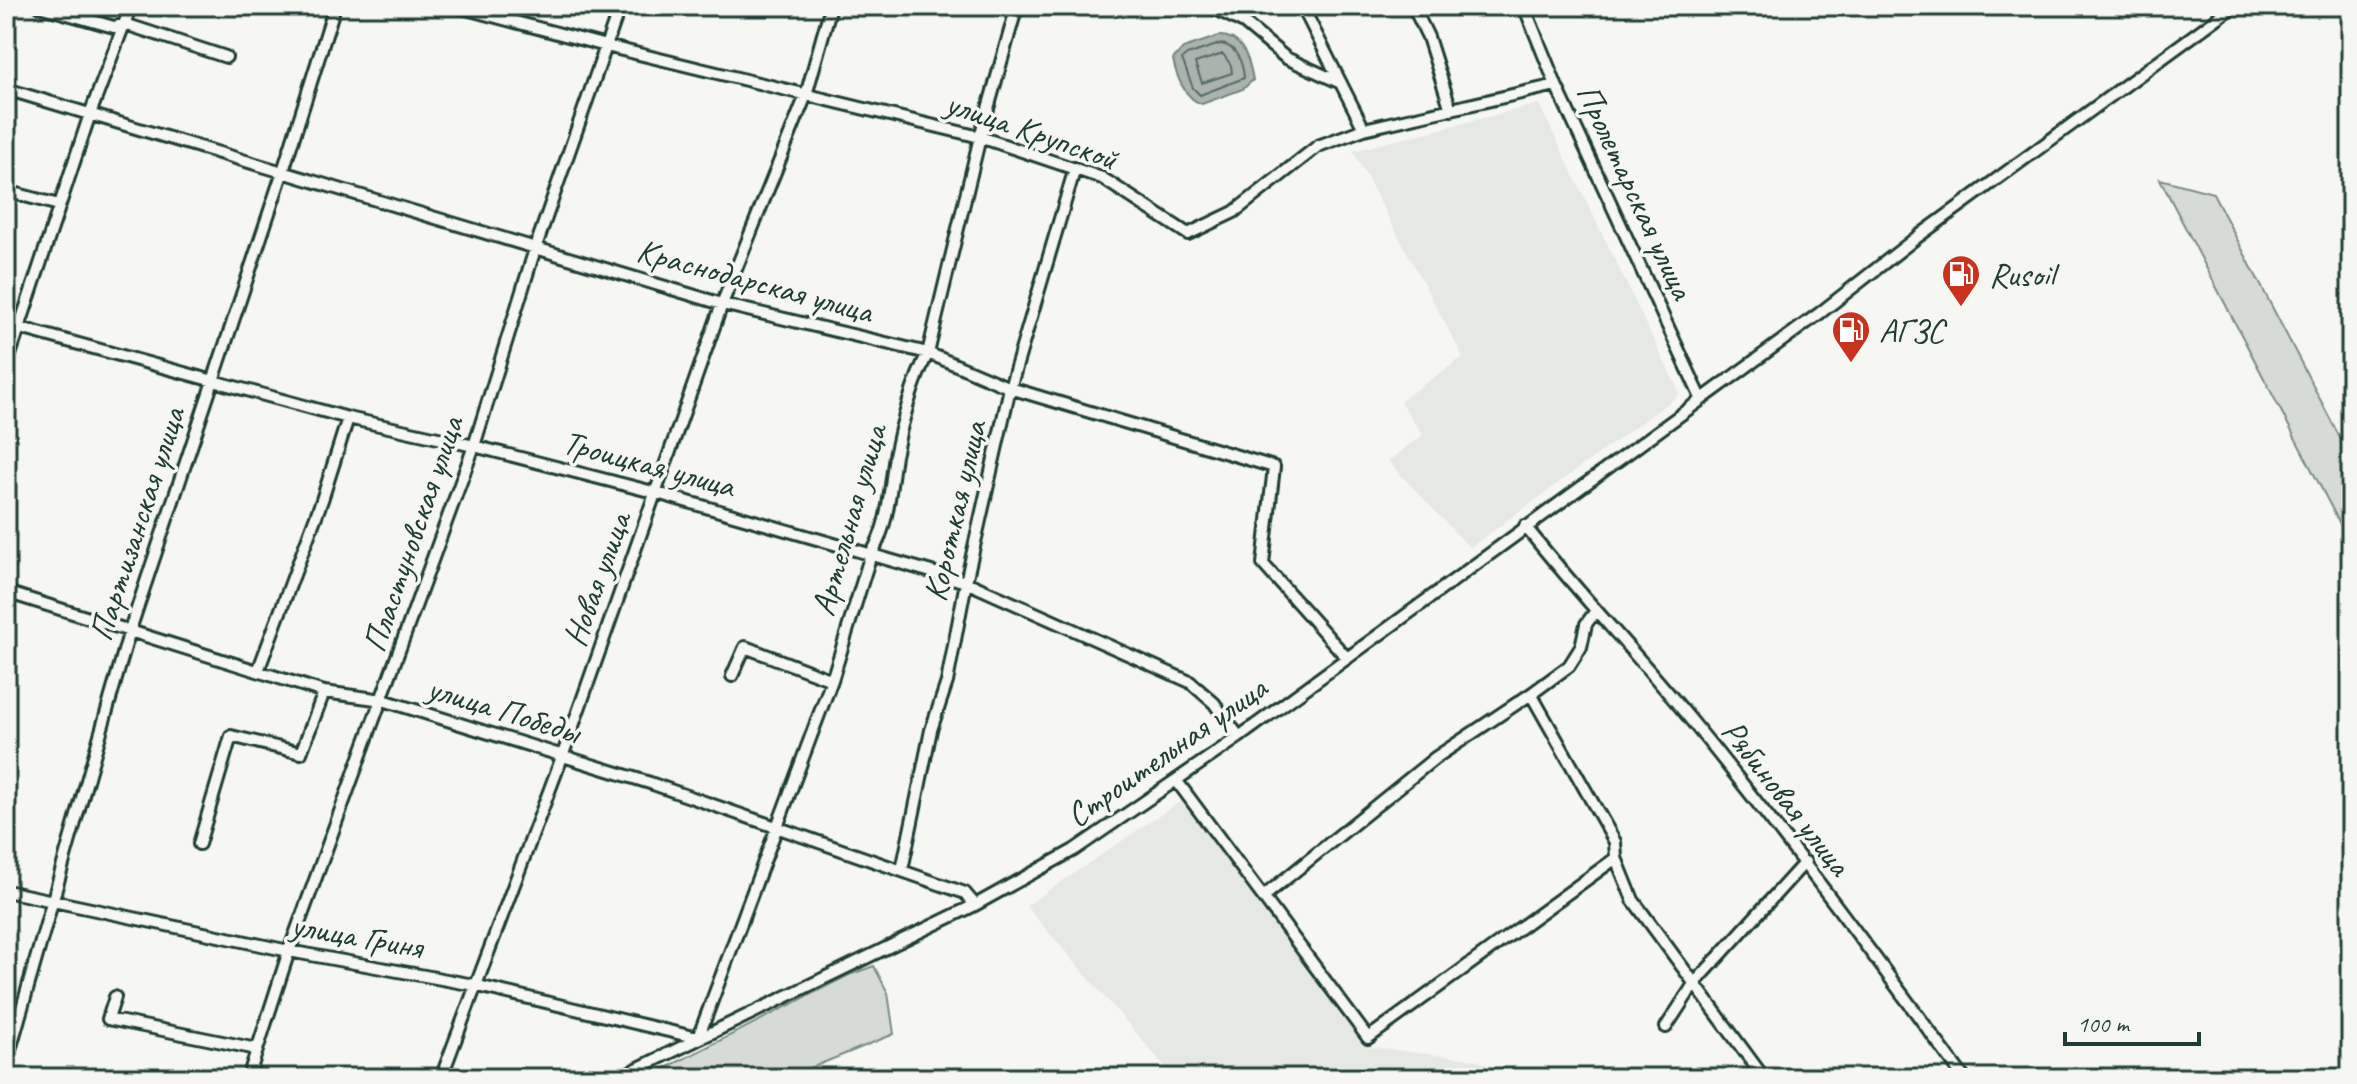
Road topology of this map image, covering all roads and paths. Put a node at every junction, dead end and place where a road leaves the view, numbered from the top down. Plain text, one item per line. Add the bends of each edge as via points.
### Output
1 (39, 6) edge
2 (131, 6) edge
3 (335, 6) edge
4 (455, 6) edge
5 (620, 6) edge
6 (831, 6) edge
7 (1017, 6) edge
8 (1210, 6) edge
9 (1302, 6) edge
10 (1413, 6) edge
11 (1524, 6) edge
12 (2234, 6) edge
13 (125, 24) junction
14 (606, 46) junction
15 (226, 57) dead end
16 (1341, 83) junction
17 (1556, 85) junction
18 (6, 89) edge
19 (806, 95) junction
20 (1451, 110) junction
21 (90, 114) junction
22 (1364, 129) junction
23 (980, 137) junction
24 (1075, 168) junction
25 (283, 171) junction
26 (6, 191) edge
27 (59, 205) junction
28 (535, 249) junction
29 (722, 304) junction
30 (6, 324) edge
31 (19, 328) junction
32 (928, 353) junction
33 (6, 367) edge
34 (212, 381) junction
35 (1010, 388) junction
36 (1701, 398) junction
37 (348, 418) junction
38 (474, 446) junction
39 (657, 493) junction
40 (1525, 526) junction
41 (871, 554) junction
42 (966, 582) junction
43 (6, 592) edge
44 (1595, 612) junction
45 (130, 630) junction
46 (1347, 658) junction
47 (258, 671) junction
48 (732, 676) dead end
49 (832, 680) junction
50 (324, 692) junction
51 (1531, 694) junction
52 (383, 700) junction
53 (1239, 737) junction
54 (562, 757) junction
55 (1176, 780) junction
56 (777, 828) junction
57 (199, 844) dead end
58 (1616, 858) junction
59 (1805, 862) junction
60 (902, 870) junction
61 (6, 891) edge
62 (1263, 897) junction
63 (51, 901) junction
64 (975, 905) junction
65 (289, 951) junction
66 (1694, 984) junction
67 (474, 985) junction
68 (115, 997) dead end
69 (1666, 1027) dead end
70 (698, 1038) junction
71 (257, 1049) junction
72 (6, 1064) edge
73 (248, 1078) edge
74 (441, 1078) edge
75 (618, 1078) edge
76 (1764, 1078) edge
77 (1964, 1078) edge

1 - 13 street via 114,27
2 - 13 street
3 - 25 street, Партизанская улица
4 - 14 street, улица Крупской
5 - 14 street, Пластуновская улица
6 - 19 street, Новая улица
7 - 23 street, Артельная улица
8 - 16 street via 1244,23 1286,58
9 - 16 street
10 - 20 street
11 - 17 street, Пролетарская улица
12 - 36 street, Строительная улица
13 - 15 street
13 - 21 street
14 - 19 street, улица Крупской
14 - 28 street, Пластуновская улица
16 - 22 street
17 - 20 street, улица Крупской
17 - 36 street, Пролетарская улица
18 - 21 street, Краснодарская улица
19 - 23 street, улица Крупской
19 - 29 street, Новая улица
20 - 22 street, улица Крупской
21 - 25 street, Краснодарская улица
21 - 27 street
22 - 24 street, улица Крупской via 1318,146 1234,212 1188,234 1102,178
23 - 24 street, улица Крупской
23 - 32 street, Артельная улица
24 - 35 street, Короткая улица
25 - 28 street, Краснодарская улица
25 - 34 street, Партизанская улица
26 - 27 street
27 - 31 street
28 - 29 street, Краснодарская улица
28 - 38 street, Пластуновская улица
29 - 32 street, Краснодарская улица
29 - 39 street, Новая улица
30 - 31 street, Троицкая улица
31 - 33 street
31 - 34 street, Троицкая улица
32 - 35 street, Краснодарская улица
32 - 41 street, Артельная улица
34 - 37 street, Троицкая улица
34 - 45 street, Партизанская улица
35 - 42 street, Короткая улица
35 - 46 street, Краснодарская улица via 1274,467 1263,564
36 - 40 street, Строительная улица
37 - 38 street, Троицкая улица
37 - 47 street
38 - 39 street, Троицкая улица
38 - 52 street, Пластуновская улица
39 - 41 street, Троицкая улица
39 - 54 street, Новая улица
40 - 44 street, Рябиновая улица
40 - 46 street, Строительная улица
41 - 42 street, Троицкая улица
41 - 49 street, Артельная улица
42 - 53 street, Троицкая улица via 1190,682
42 - 60 street, Короткая улица
43 - 45 street, улица Победы
44 - 51 street via 1569,666
44 - 59 street, Рябиновая улица
45 - 47 street, улица Победы
45 - 63 street, Партизанская улица
46 - 53 street, Строительная улица
47 - 50 street, улица Победы
48 - 49 street via 745,647
49 - 56 street, Артельная улица
50 - 52 street, улица Победы
50 - 57 street via 301,753 231,736
51 - 58 street via 1615,842
51 - 62 street via 1435,758
52 - 54 street, улица Победы
52 - 65 street, Пластуновская улица
53 - 55 street, Строительная улица
54 - 56 street, улица Победы
54 - 67 street, Новая улица
55 - 62 street
55 - 64 street, Строительная улица via 1074,850
56 - 60 street, улица Победы
56 - 70 street, Артельная улица
58 - 62 street via 1368,1038
58 - 66 street via 1633,900
59 - 66 street
59 - 77 street, Рябиновая улица
60 - 64 street, улица Победы via 965,893
61 - 63 street, улица Гриня
63 - 65 street, улица Гриня
63 - 72 street, Партизанская улица
64 - 70 street, Строительная улица
65 - 67 street, улица Гриня
65 - 71 street, Пластуновская улица
66 - 69 street
66 - 76 street
67 - 70 street, улица Гриня
67 - 74 street, Новая улица
68 - 71 street via 108,1019
70 - 75 street, Строительная улица
71 - 73 street, Пластуновская улица

